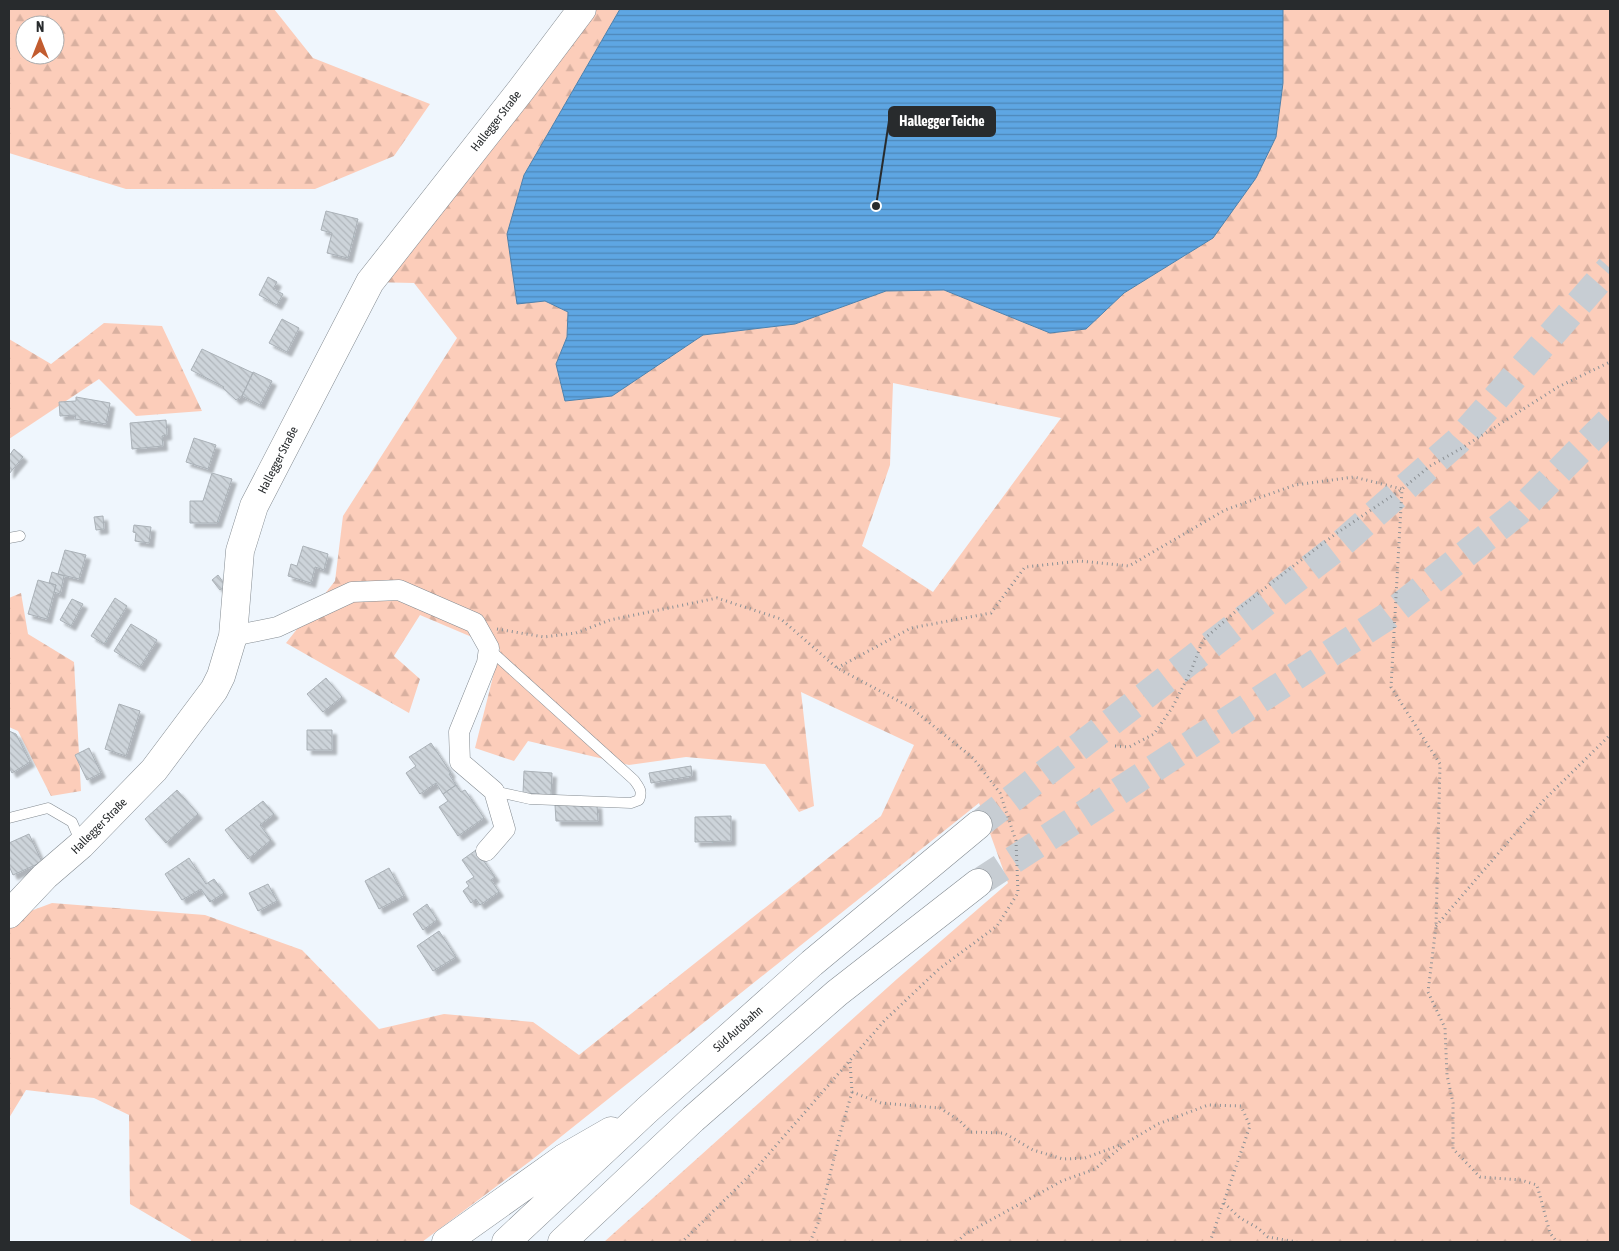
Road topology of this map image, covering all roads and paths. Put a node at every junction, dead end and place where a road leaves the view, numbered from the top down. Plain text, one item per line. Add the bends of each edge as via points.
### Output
1 (582, 9) edge
2 (1610, 362) edge
3 (1402, 489) junction
4 (20, 536) dead end
5 (9, 538) edge
6 (475, 623) junction
7 (233, 636) junction
8 (489, 648) junction
9 (837, 668) junction
10 (1610, 735) edge
11 (1115, 746) dead end
12 (494, 791) junction
13 (9, 818) edge
14 (978, 825) tunnel mouth
15 (81, 845) junction
16 (486, 851) dead end
17 (978, 883) tunnel mouth
18 (9, 914) edge
19 (1436, 926) junction
20 (850, 1061) junction
21 (852, 1092) junction
22 (647, 1110) junction
23 (1126, 1143) junction
24 (1224, 1203) junction
25 (446, 1242) edge
26 (506, 1242) edge
27 (562, 1242) edge
28 (682, 1242) edge
29 (810, 1242) edge
30 (957, 1242) edge
31 (1210, 1242) edge
32 (1297, 1242) edge
33 (1557, 1242) edge

1 - 7 main road, Hallegger Straße via 370,282 254,506 240,551
2 - 3 path via 1558,387 1430,466
3 - 9 path via 1354,477 1295,486 1225,510 1129,566 1080,561 1025,567 991,613 911,628
3 - 11 path via 1334,535 1236,610 1203,640 1192,671 1154,734 1129,747
3 - 19 path via 1391,687 1440,764
4 - 5 lane
6 - 7 street via 400,590 352,592 276,627
6 - 8 street
6 - 9 path via 544,637 576,633 610,620 717,598 780,619
7 - 15 main road, Hallegger Straße via 221,676 206,703 154,770
8 - 12 street via 488,663 459,732 459,747 460,762
8 - 12 lane via 634,780 641,794 639,800 631,803 530,799
9 - 20 path via 910,707 973,758 1000,793 1016,842 1018,893 997,926 939,969 885,1020
10 - 19 path via 1544,800
12 - 16 street via 505,829
13 - 15 lane via 48,808 72,822
14 - 22 main road, Süd Autobahn via 812,963
15 - 18 main road, Hallegger Straße via 45,876
17 - 27 main road via 830,999 693,1119
19 - 33 path via 1428,992 1445,1028 1447,1074 1453,1103 1453,1149 1480,1177 1521,1180 1538,1185 1550,1233
20 - 21 path
20 - 28 path via 753,1172
21 - 23 path via 881,1104 940,1108 970,1132 1004,1133 1033,1150 1063,1160 1085,1158
21 - 29 path via 818,1223
22 - 25 main road via 564,1158
22 - 26 main road, Süd Autobahn
23 - 24 path via 1158,1124 1208,1105 1241,1106 1250,1126
23 - 30 path via 1095,1169 1039,1193 965,1234
24 - 31 path
24 - 32 path via 1268,1237

